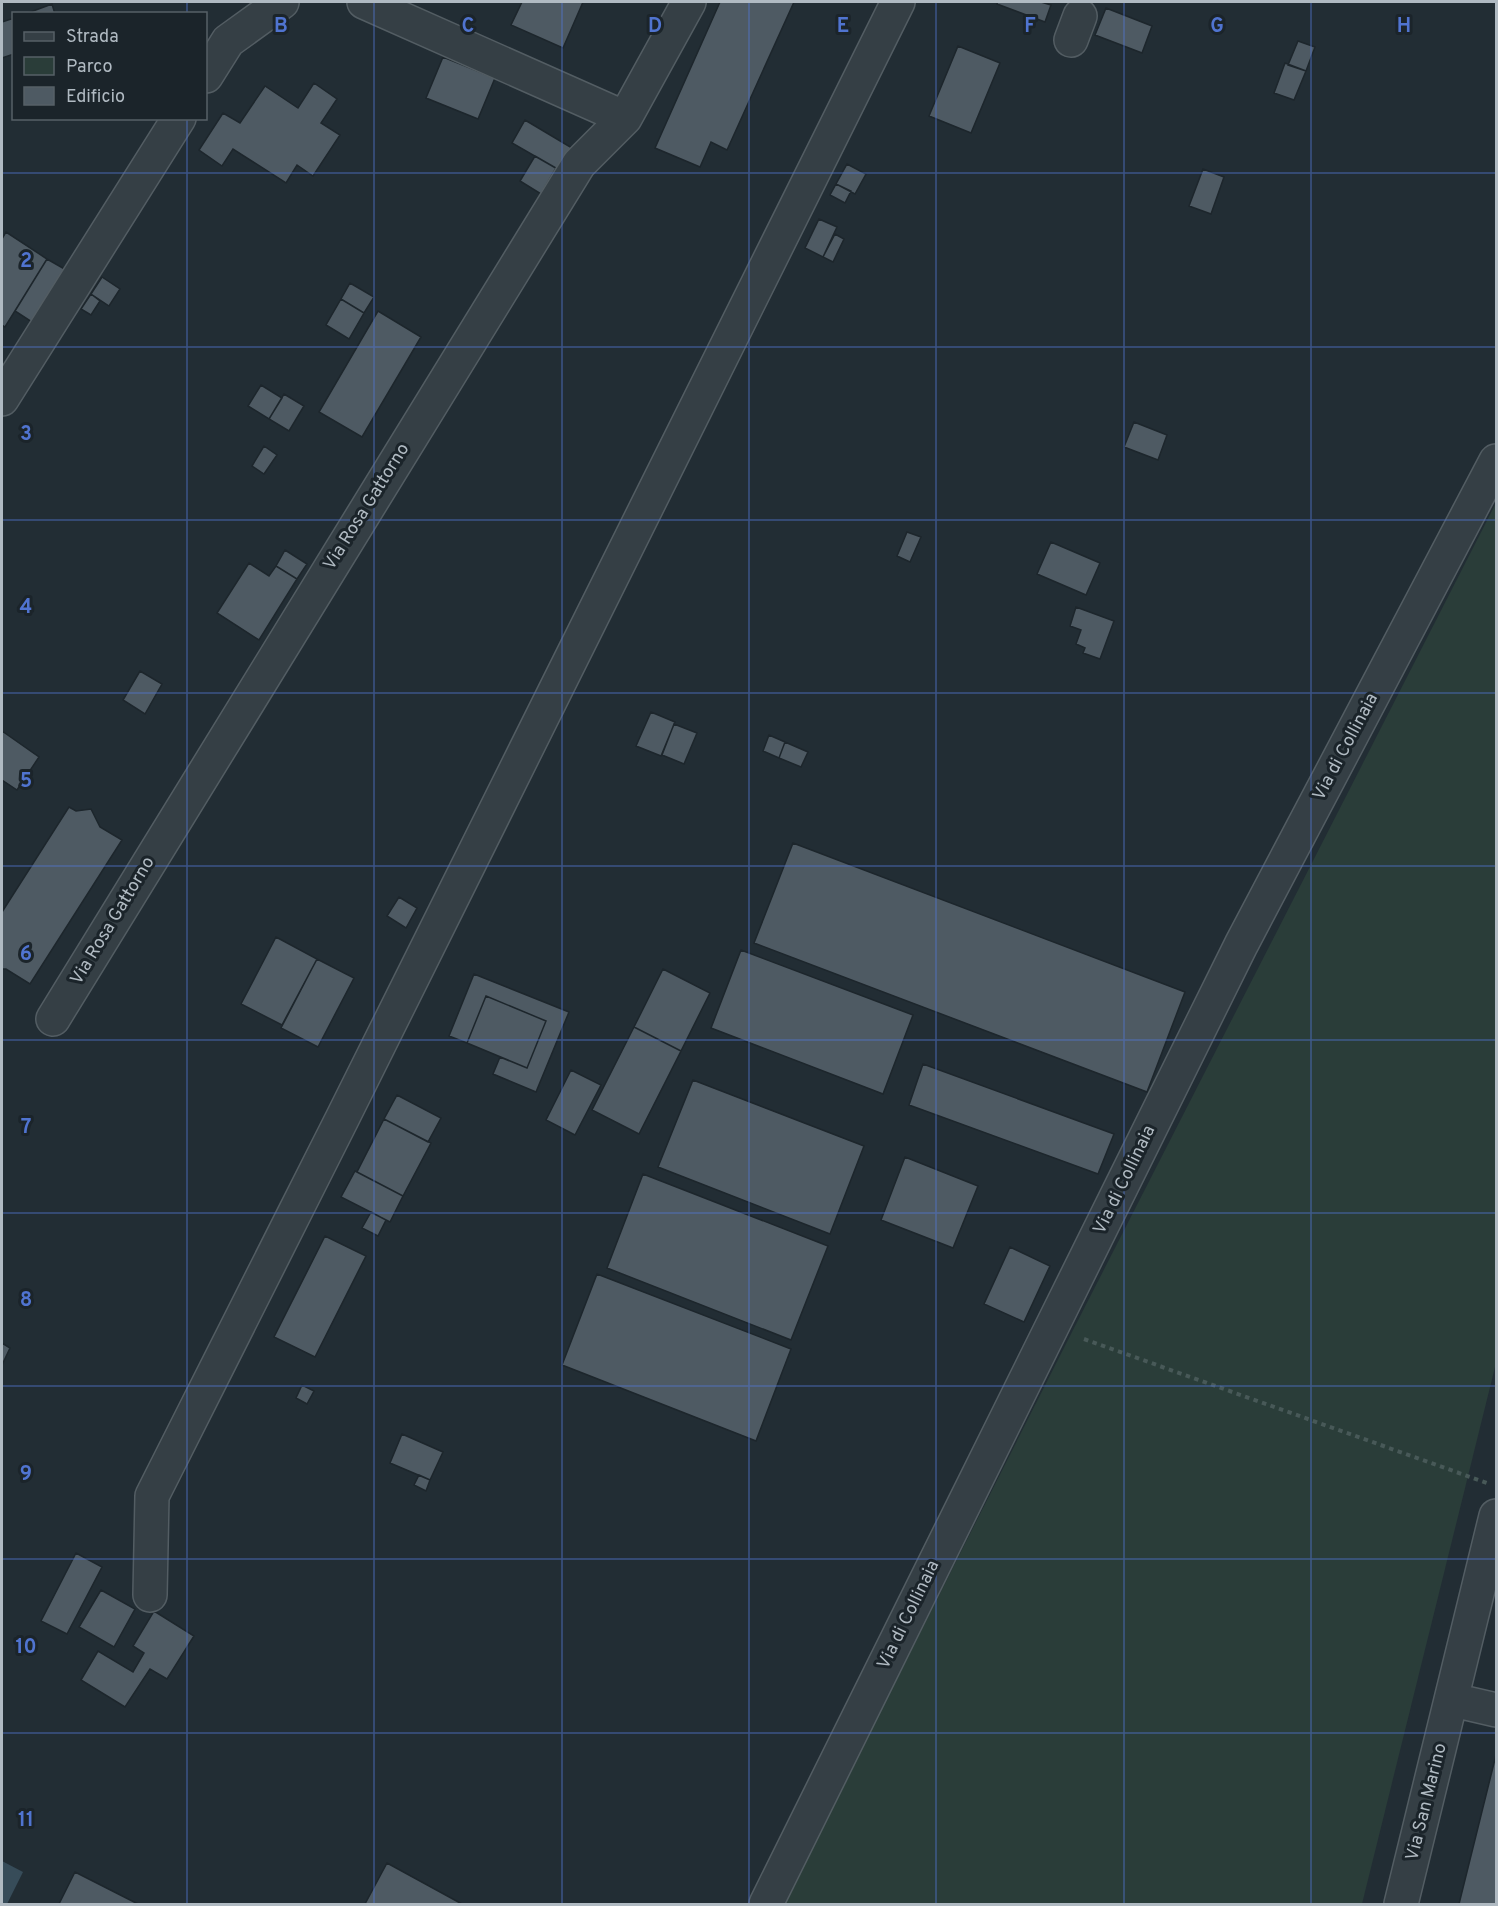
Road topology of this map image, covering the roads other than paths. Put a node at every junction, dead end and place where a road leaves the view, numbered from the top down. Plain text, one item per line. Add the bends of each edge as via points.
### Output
1 (282, 2) edge
2 (364, 2) edge
3 (689, 2) edge
4 (898, 2) edge
5 (207, 74) edge
6 (625, 118) junction
7 (178, 120) edge
8 (13, 353) edge
9 (2, 399) edge
10 (1497, 461) edge
11 (53, 1019) dead end
12 (1497, 1516) edge
13 (150, 1594) dead end
14 (1453, 1700) junction
15 (1497, 1710) edge
16 (766, 1905) edge
17 (1401, 1905) edge

1 - 5 street via 228,41
2 - 6 street
3 - 6 street, Via Rosa Gattorno
4 - 13 street via 152,1496
6 - 11 street, Via Rosa Gattorno via 579,164
7 - 8 street
8 - 9 street
10 - 16 street, Via di Collinaia via 1242,945
12 - 14 street, Via San Marino
14 - 15 street
14 - 17 street, Via San Marino

